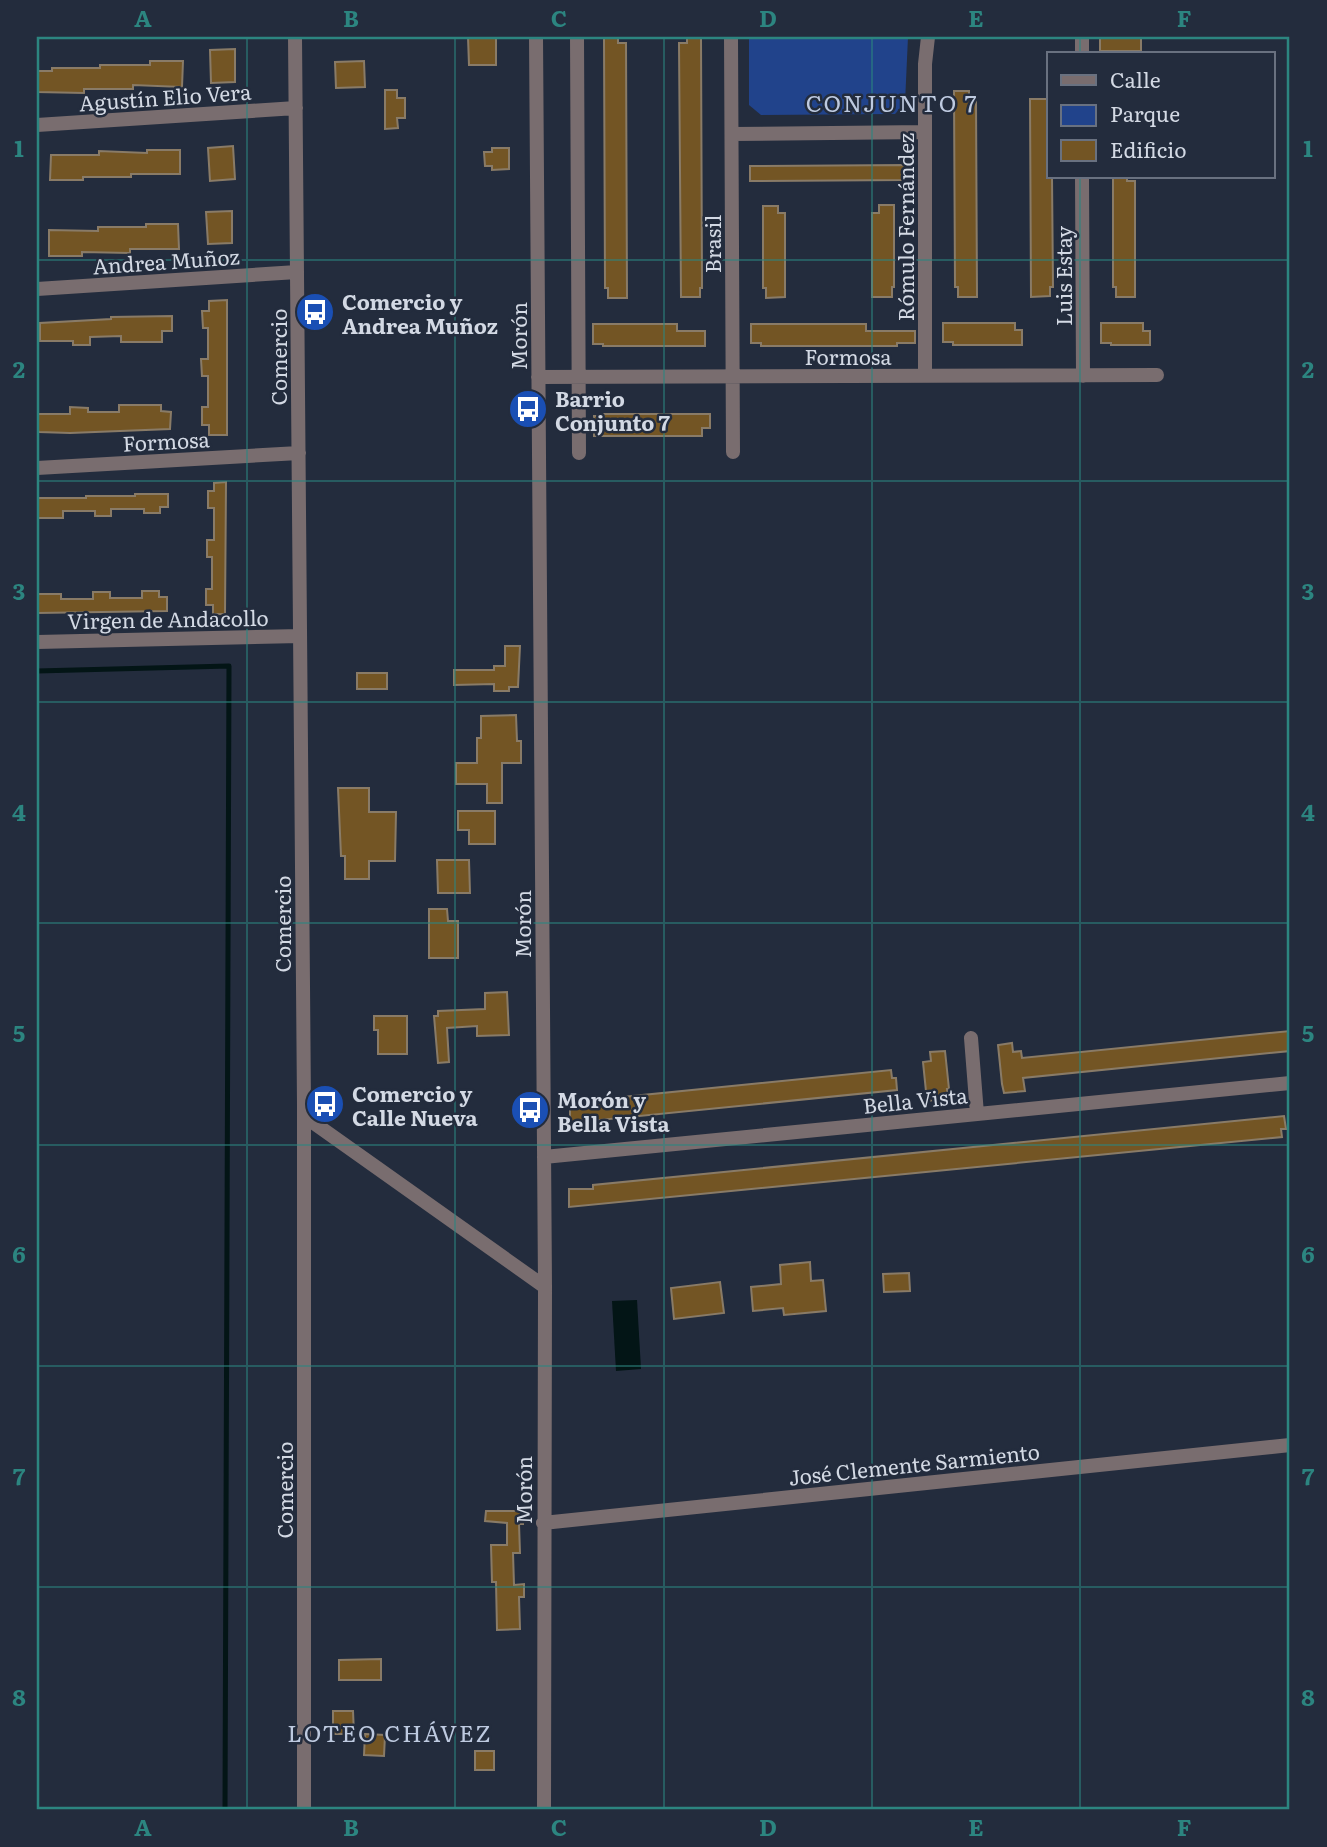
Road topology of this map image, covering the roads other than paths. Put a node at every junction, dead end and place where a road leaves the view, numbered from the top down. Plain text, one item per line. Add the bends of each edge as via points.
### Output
1 (295, 37) edge
2 (536, 37) edge
3 (577, 37) edge
4 (731, 37) edge
5 (928, 37) edge
6 (296, 108) junction
7 (37, 125) edge
8 (925, 132) junction
9 (732, 134) junction
10 (1083, 178) edge
11 (297, 272) junction
12 (37, 289) edge
13 (1157, 375) dead end
14 (925, 376) junction
15 (1083, 376) junction
16 (538, 377) junction
17 (579, 377) junction
18 (733, 377) junction
19 (733, 452) dead end
20 (299, 453) junction
21 (579, 453) dead end
22 (37, 468) edge
23 (300, 636) junction
24 (37, 642) edge
25 (971, 1038) dead end
26 (1290, 1083) edge
27 (977, 1114) junction
28 (304, 1116) junction
29 (544, 1157) junction
30 (545, 1287) junction
31 (1290, 1444) edge
32 (543, 1524) junction
33 (304, 1810) edge
34 (544, 1810) edge

1 - 6 street, Comercio
2 - 16 street, Morón
3 - 17 street
4 - 9 street, Brasil
5 - 8 street, Rómulo Fernández
6 - 7 street, Agustín Elio Vera
6 - 11 street, Comercio
8 - 9 street
8 - 14 street, Rómulo Fernández
9 - 18 street, Brasil
10 - 15 street, Luis Estay
11 - 12 street, Andrea Muñoz
11 - 20 street, Comercio
13 - 15 street, Formosa
14 - 15 street, Formosa
14 - 18 street, Formosa
16 - 17 street, Formosa
16 - 29 street, Morón
17 - 18 street, Formosa
17 - 21 street
18 - 19 street, Brasil
20 - 22 street, Formosa
20 - 23 street, Comercio
23 - 24 street, Virgen de Andacollo
23 - 28 street, Comercio
25 - 27 street
26 - 27 street, Bella Vista
27 - 29 street, Bella Vista
28 - 30 street
28 - 33 street, Comercio
29 - 30 street, Morón
30 - 32 street, Morón
31 - 32 street, José Clemente Sarmiento
32 - 34 street, Morón

